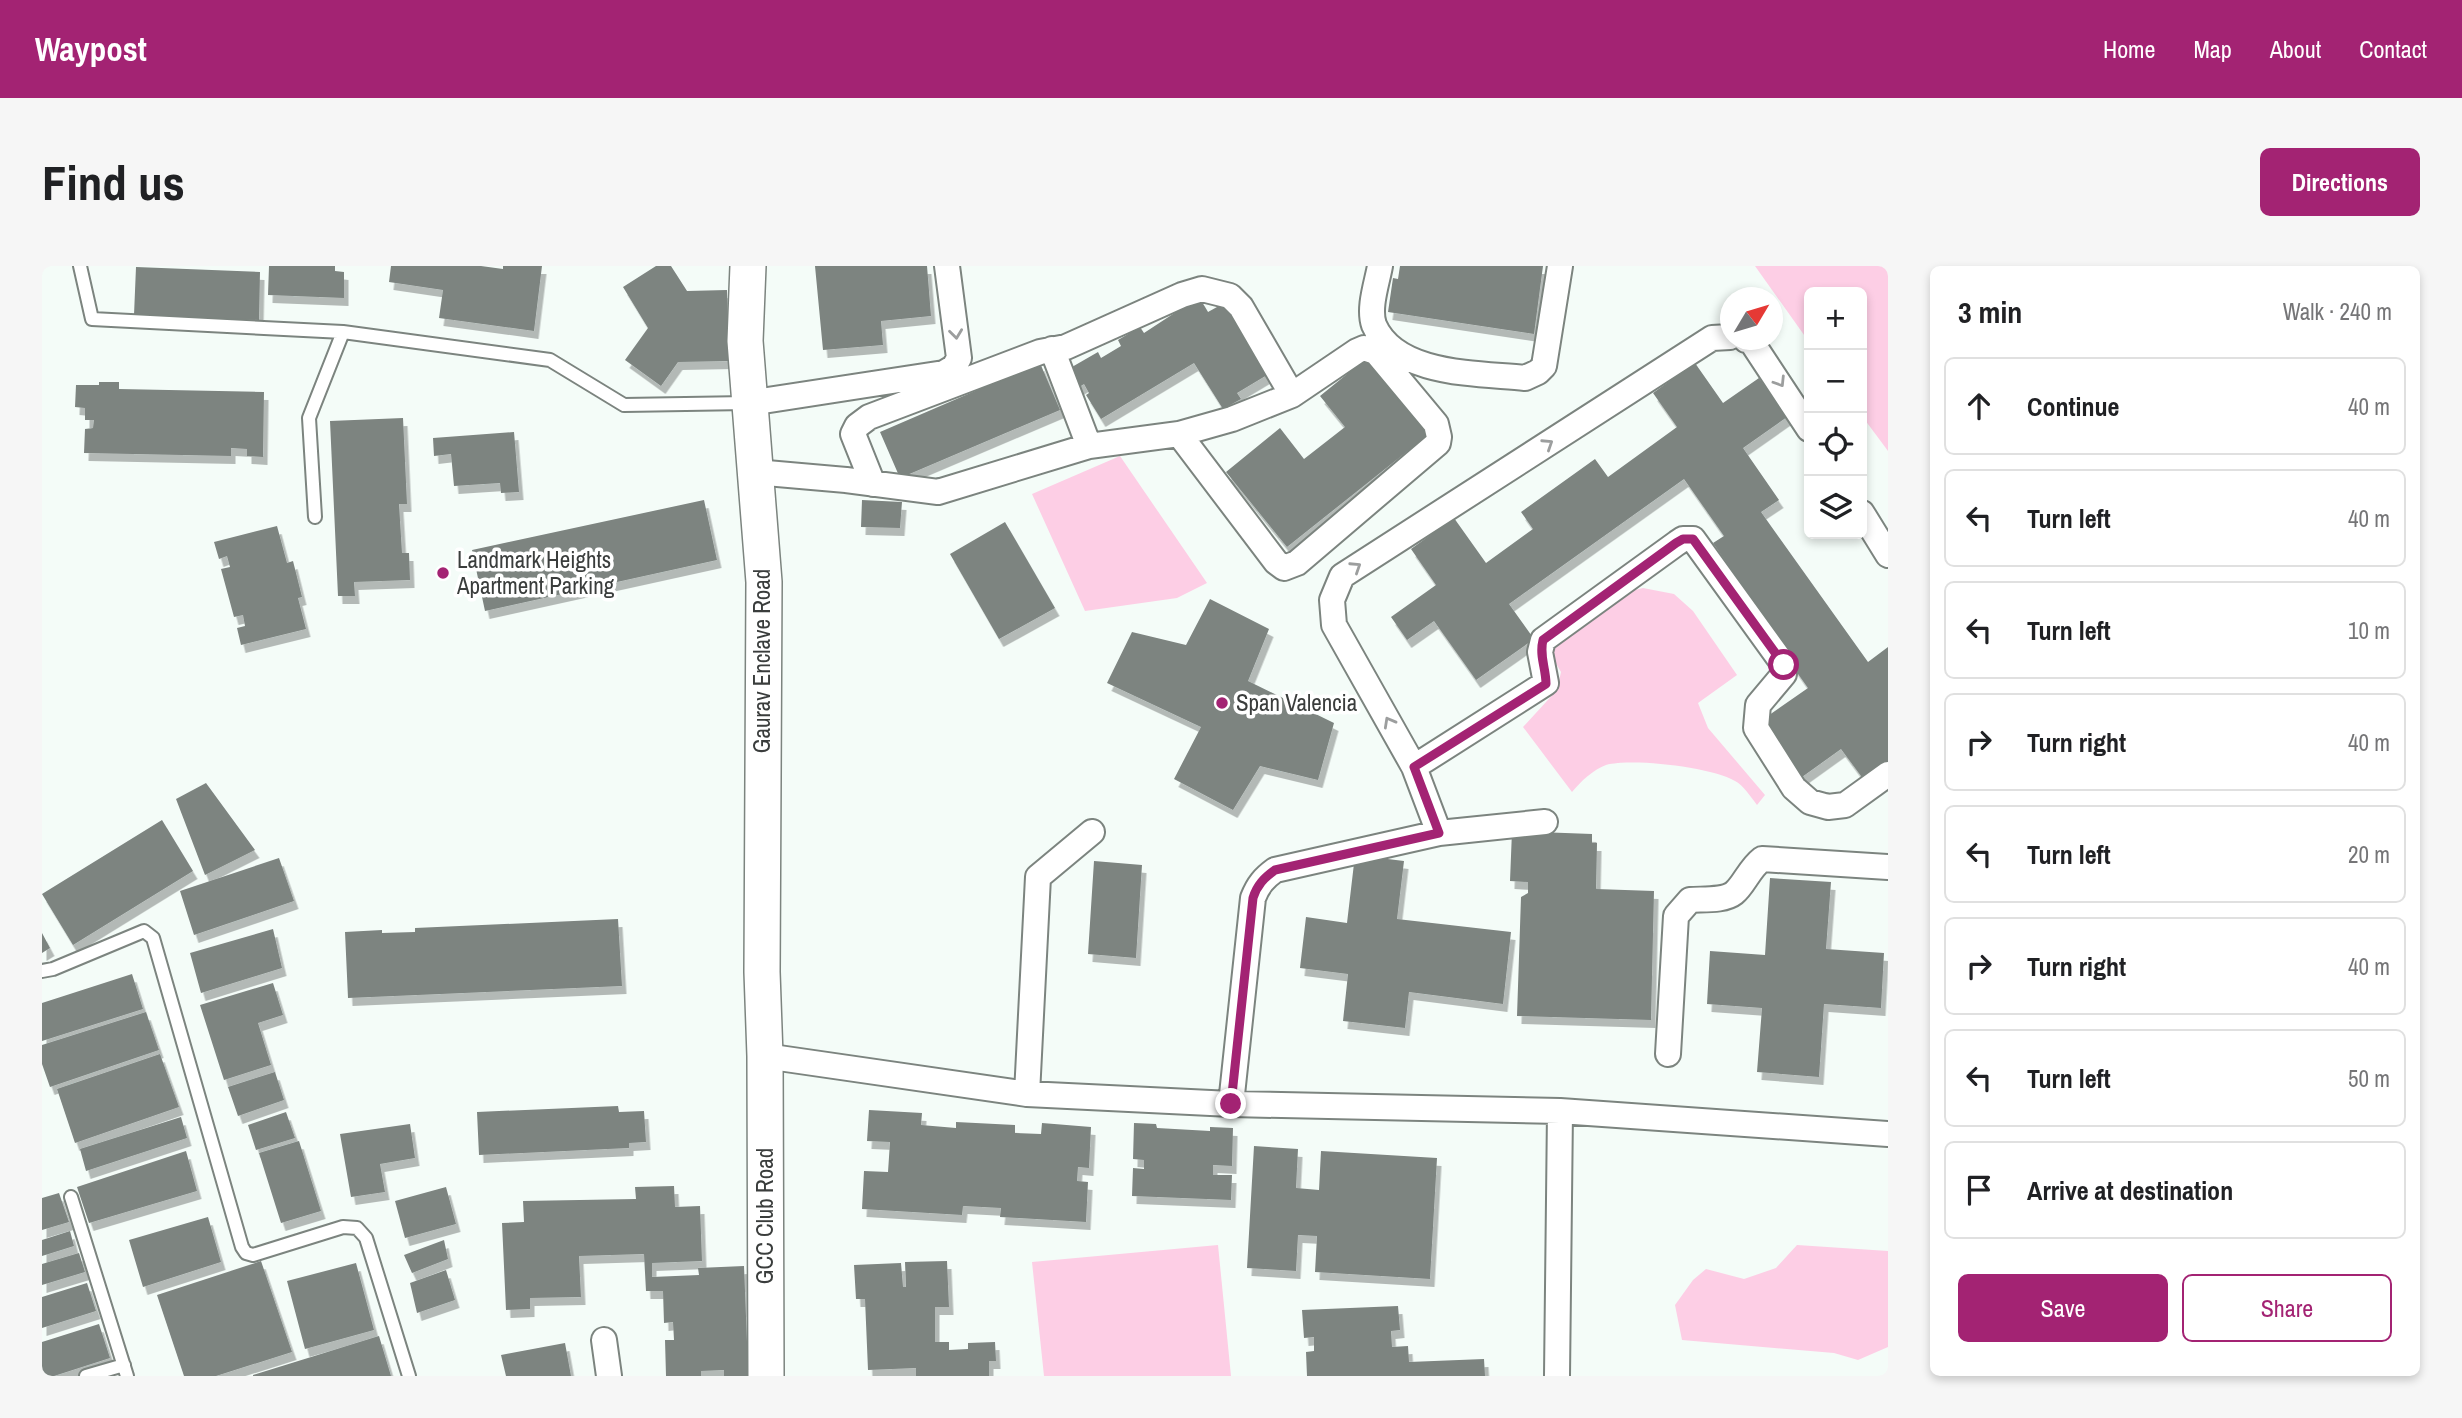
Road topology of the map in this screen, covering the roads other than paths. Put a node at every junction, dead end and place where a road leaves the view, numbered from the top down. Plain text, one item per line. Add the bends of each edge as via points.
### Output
1 (80, 266) edge
2 (748, 266) edge
3 (947, 266) edge
4 (1380, 266) edge
5 (1560, 266) edge
6 (342, 332) junction
7 (1720, 338) edge
8 (1052, 349) junction
9 (1758, 350) edge
10 (1292, 395) junction
11 (749, 403) junction
12 (1804, 421) edge
13 (1179, 434) junction
14 (1089, 446) junction
15 (755, 472) junction
16 (873, 484) junction
17 (315, 517) dead end
18 (1867, 521) edge
19 (1888, 555) edge
20 (1414, 767) junction
21 (1888, 774) edge
22 (1545, 822) dead end
23 (1092, 832) dead end
24 (1439, 833) junction
25 (1888, 867) edge
26 (42, 971) edge
27 (1668, 1054) dead end
28 (765, 1056) junction
29 (1027, 1094) junction
30 (1231, 1104) junction
31 (1560, 1111) junction
32 (1888, 1134) edge
33 (71, 1196) dead end
34 (604, 1340) dead end
35 (126, 1370) edge
36 (86, 1376) edge
37 (409, 1376) edge
38 (609, 1376) edge
39 (766, 1376) edge
40 (1557, 1376) edge

1 - 6 lane via 92,319
2 - 11 street, Gaurav Enclave Road via 745,341
3 -> 11 street via 959,358 954,367 944,373
4 - 5 street via 1372,310 1374,324 1391,348 1430,368 1525,377 1544,366
6 - 11 lane via 550,360 624,405
6 - 17 lane via 309,418
20 -> 7 street via 1335,625 1332,600 1342,576 1712,338
8 - 10 street via 1066,347 1182,295 1202,289 1216,291 1241,307
8 - 14 street
8 - 16 street via 869,417 857,426 853,434
9 -> 12 street
10 - 13 street
10 - 13 street via 1357,351 1371,349 1436,424 1439,437 1438,443 1297,563 1284,568
11 - 15 street, Gaurav Enclave Road
13 - 14 street
14 - 16 street via 938,492
15 - 16 street
15 - 28 street, Gaurav Enclave Road via 764,582 761,972
18 - 19 street
20 - 21 street via 1546,684 1540,652 1543,640 1676,543 1690,538 1784,665 1784,674 1758,705 1756,728 1794,788 1810,802 1845,805
20 - 24 street
22 - 24 street
23 - 29 street via 1038,877
24 - 30 street via 1275,870 1264,877 1253,898
25 - 27 street via 1762,859 1728,897 1690,900 1676,916
26 - 37 lane via 144,931 153,938 242,1247 253,1255 343,1227 357,1228 366,1238
28 - 29 street
28 - 39 street, GCC Club Road
29 - 30 street
30 - 31 street
31 - 32 street
31 - 40 street
33 - 35 lane
34 - 38 street
35 - 36 lane

